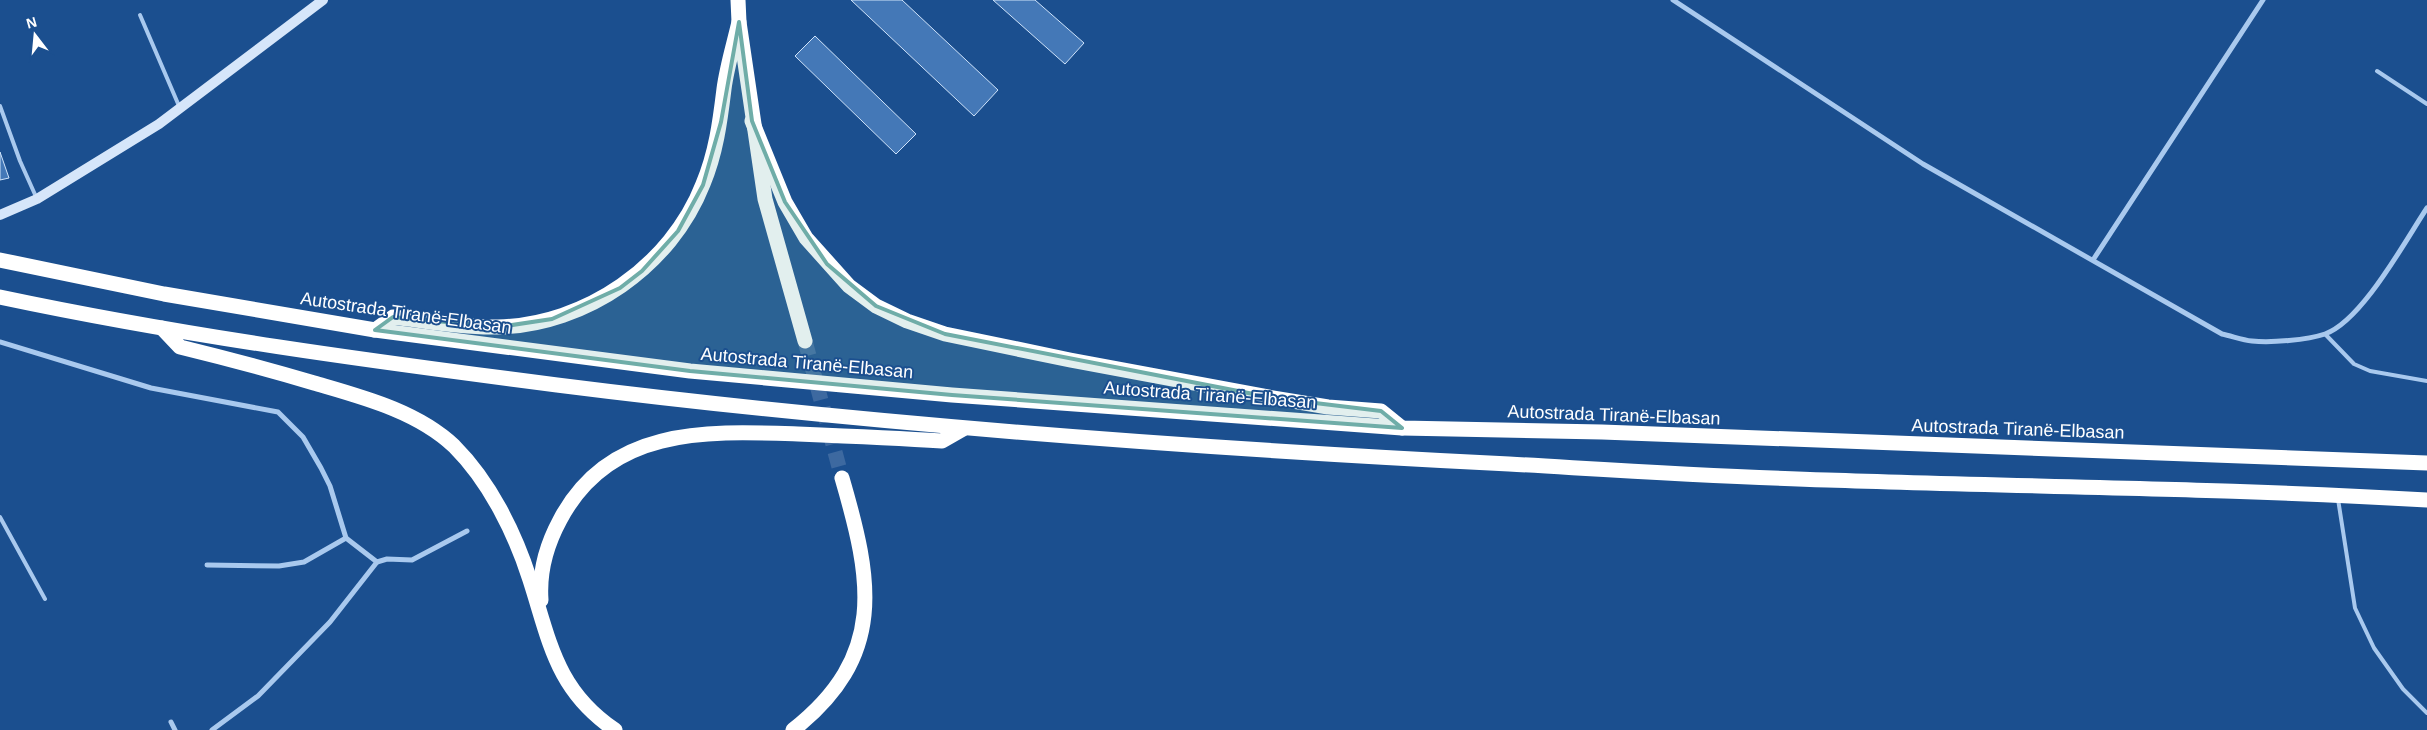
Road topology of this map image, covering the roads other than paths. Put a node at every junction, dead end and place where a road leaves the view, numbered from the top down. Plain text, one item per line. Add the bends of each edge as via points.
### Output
1 (323, 0) edge
2 (738, 0) edge
3 (1673, 0) edge
4 (2263, 0) edge
5 (140, 15) dead end
6 (739, 22) junction
7 (2377, 71) dead end
8 (2427, 104) edge
9 (0, 106) edge
10 (180, 108) junction
11 (752, 121) junction
12 (37, 199) junction
13 (0, 208) edge
14 (2427, 208) edge
15 (11, 210) junction
16 (0, 215) edge
17 (0, 260) edge
18 (2093, 260) junction
19 (0, 297) edge
20 (162, 328) junction
21 (375, 330) junction
22 (2325, 334) junction
23 (805, 341) tunnel mouth
24 (0, 342) edge
25 (2427, 381) edge
26 (1402, 428) junction
27 (962, 429) junction
28 (2427, 463) edge
29 (842, 478) tunnel mouth
30 (2337, 494) junction
31 (2427, 500) edge
32 (0, 517) edge
33 (467, 531) dead end
34 (346, 538) junction
35 (377, 562) junction
36 (207, 565) dead end
37 (45, 599) dead end
38 (544, 626) junction
39 (2427, 713) edge
40 (171, 722) dead end
41 (174, 730) edge
42 (212, 730) edge
43 (615, 730) edge
44 (792, 730) edge

1 - 10 main road
2 - 6 highway
3 - 18 street via 1923,164
4 - 18 street
5 - 10 lane
6 - 11 highway
6 - 21 highway via 724,88 721,122 703,185 678,231 642,271 620,288 552,319 499,327 468,327 393,317
7 - 8 lane
9 - 12 lane
10 - 12 main road via 98,164
11 - 23 highway via 765,199
11 - 26 highway via 785,202 806,238 849,286 876,306 907,321 945,334 1274,398 1328,407 1381,410
12 - 15 main road
13 - 15 lane
14 - 22 street via 2372,292 2350,318
15 - 16 main road
17 - 21 highway, Autostrada Tiranë-Elbasan via 164,294
18 - 22 street via 2222,334 2252,341 2292,340
19 - 20 highway
20 - 27 highway via 371,361 689,402
20 - 38 highway via 180,347 349,393 400,412 453,446 475,472 507,524 524,562
21 - 26 highway, Autostrada Tiranë-Elbasan via 709,372 952,395
22 - 25 lane via 2354,364 2370,371
24 - 34 street via 151,388 278,412 303,437 321,468
26 - 28 highway, Autostrada Tiranë-Elbasan via 1602,432
27 - 30 highway via 1202,447 1822,480
27 - 38 highway via 942,441 699,433 666,438 629,453 599,472 575,495 554,532 541,578
29 - 44 highway via 863,559 865,604 861,632 844,677 828,698
30 - 31 highway
30 - 39 lane via 2355,608 2374,648 2403,689
32 - 37 lane
33 - 35 street via 412,560
34 - 35 street
34 - 36 street via 304,562 279,566
35 - 42 street via 330,622 258,696
38 - 43 highway via 554,658 567,682 581,701
40 - 41 street

